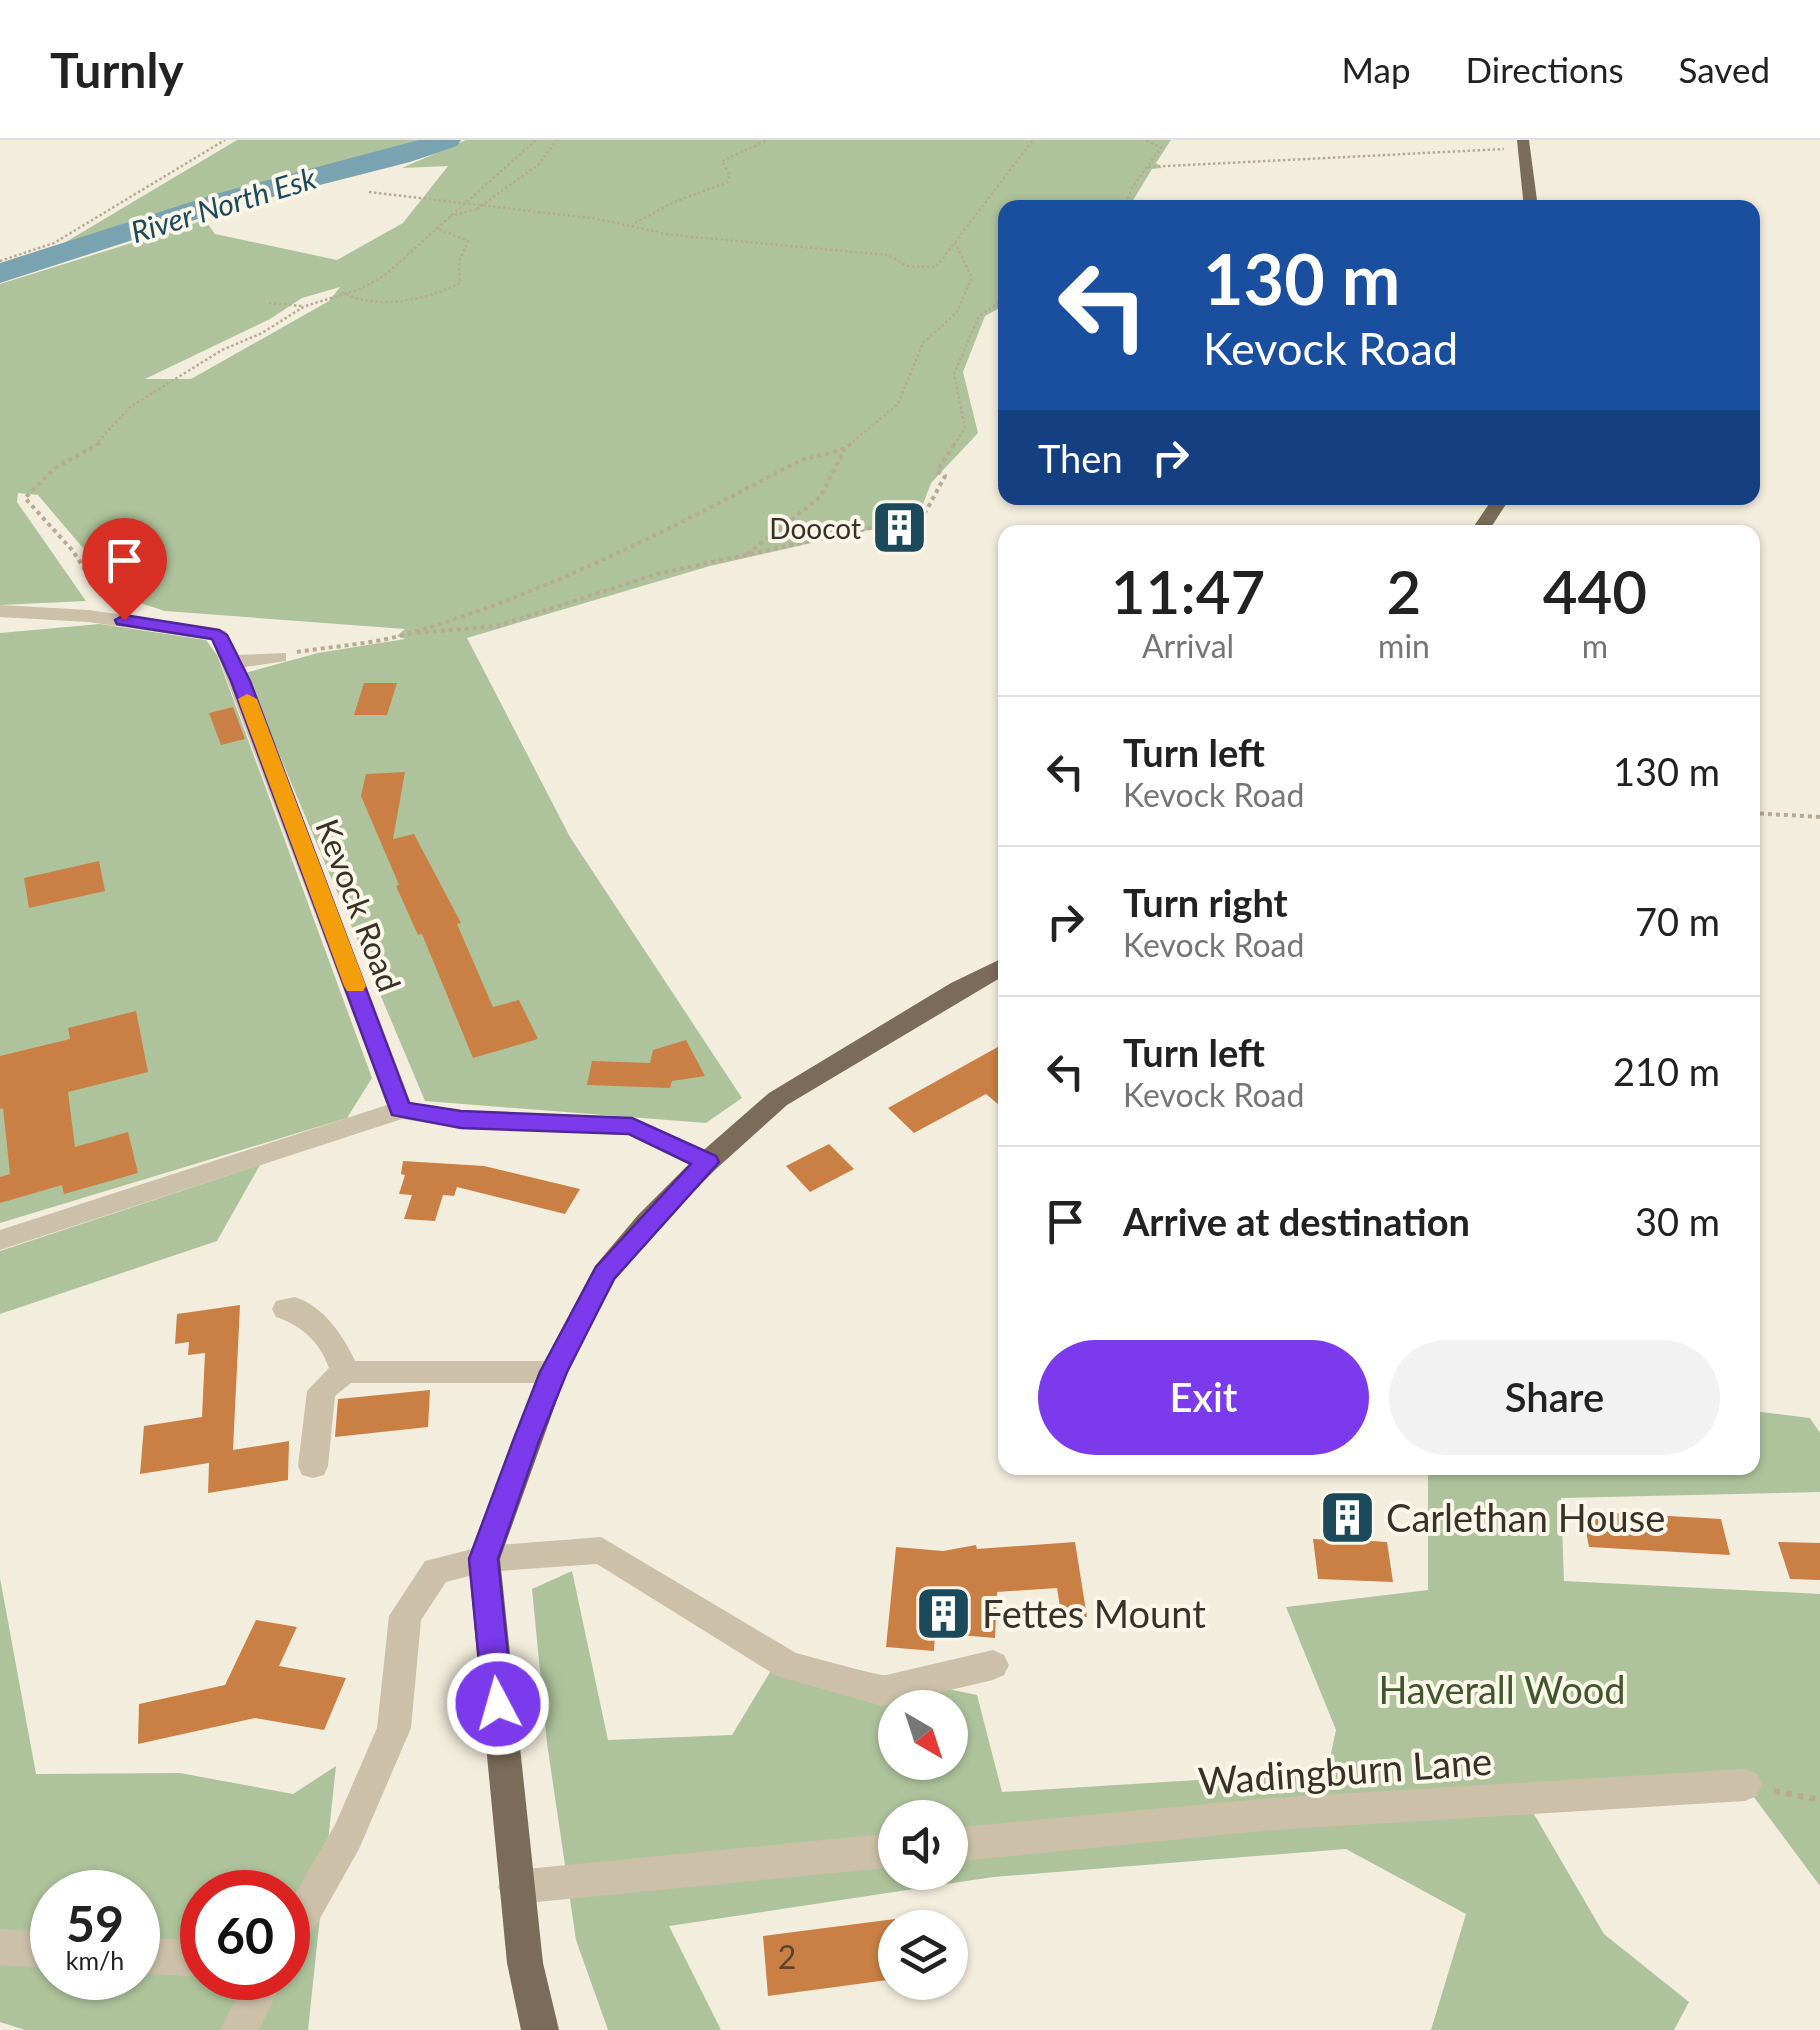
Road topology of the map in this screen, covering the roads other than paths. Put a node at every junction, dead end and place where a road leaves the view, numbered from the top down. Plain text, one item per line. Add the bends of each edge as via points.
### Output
1 (1523, 144) edge
2 (1529, 200) edge
3 (0, 612) edge
4 (280, 658) road end
5 (233, 662) junction
6 (998, 969) edge
7 (400, 1110) junction
8 (707, 1162) junction
9 (0, 1240) edge
10 (286, 1308) dead end
11 (344, 1372) junction
12 (554, 1372) junction
13 (313, 1466) dead end
14 (484, 1559) junction
15 (993, 1665) dead end
16 (1745, 1785) road end
17 (968, 1843) edge
18 (878, 1852) edge
19 (516, 1886) junction
20 (310, 1902) edge
21 (0, 1946) edge
22 (30, 1948) edge
23 (255, 2000) edge
24 (239, 2030) edge
25 (540, 2030) edge

1 - 2 main road
3 - 5 street, Kevock Road via 89,616 219,635
4 - 5 street
5 - 7 street, Kevock Road
6 - 8 main road via 778,1100
7 - 8 street via 461,1120 632,1126
7 - 9 street
8 - 12 main road via 605,1273
10 - 11 street via 328,1335
11 - 12 street
11 - 13 street via 321,1391
12 - 14 main road
14 - 15 street via 601,1550 788,1666 882,1690
14 - 19 main road
14 - 20 street via 436,1571 405,1616 394,1728 347,1838
16 - 17 street, Wadingburn Lane via 1273,1814
18 - 19 street
19 - 25 main road
21 - 22 street
23 - 24 street

